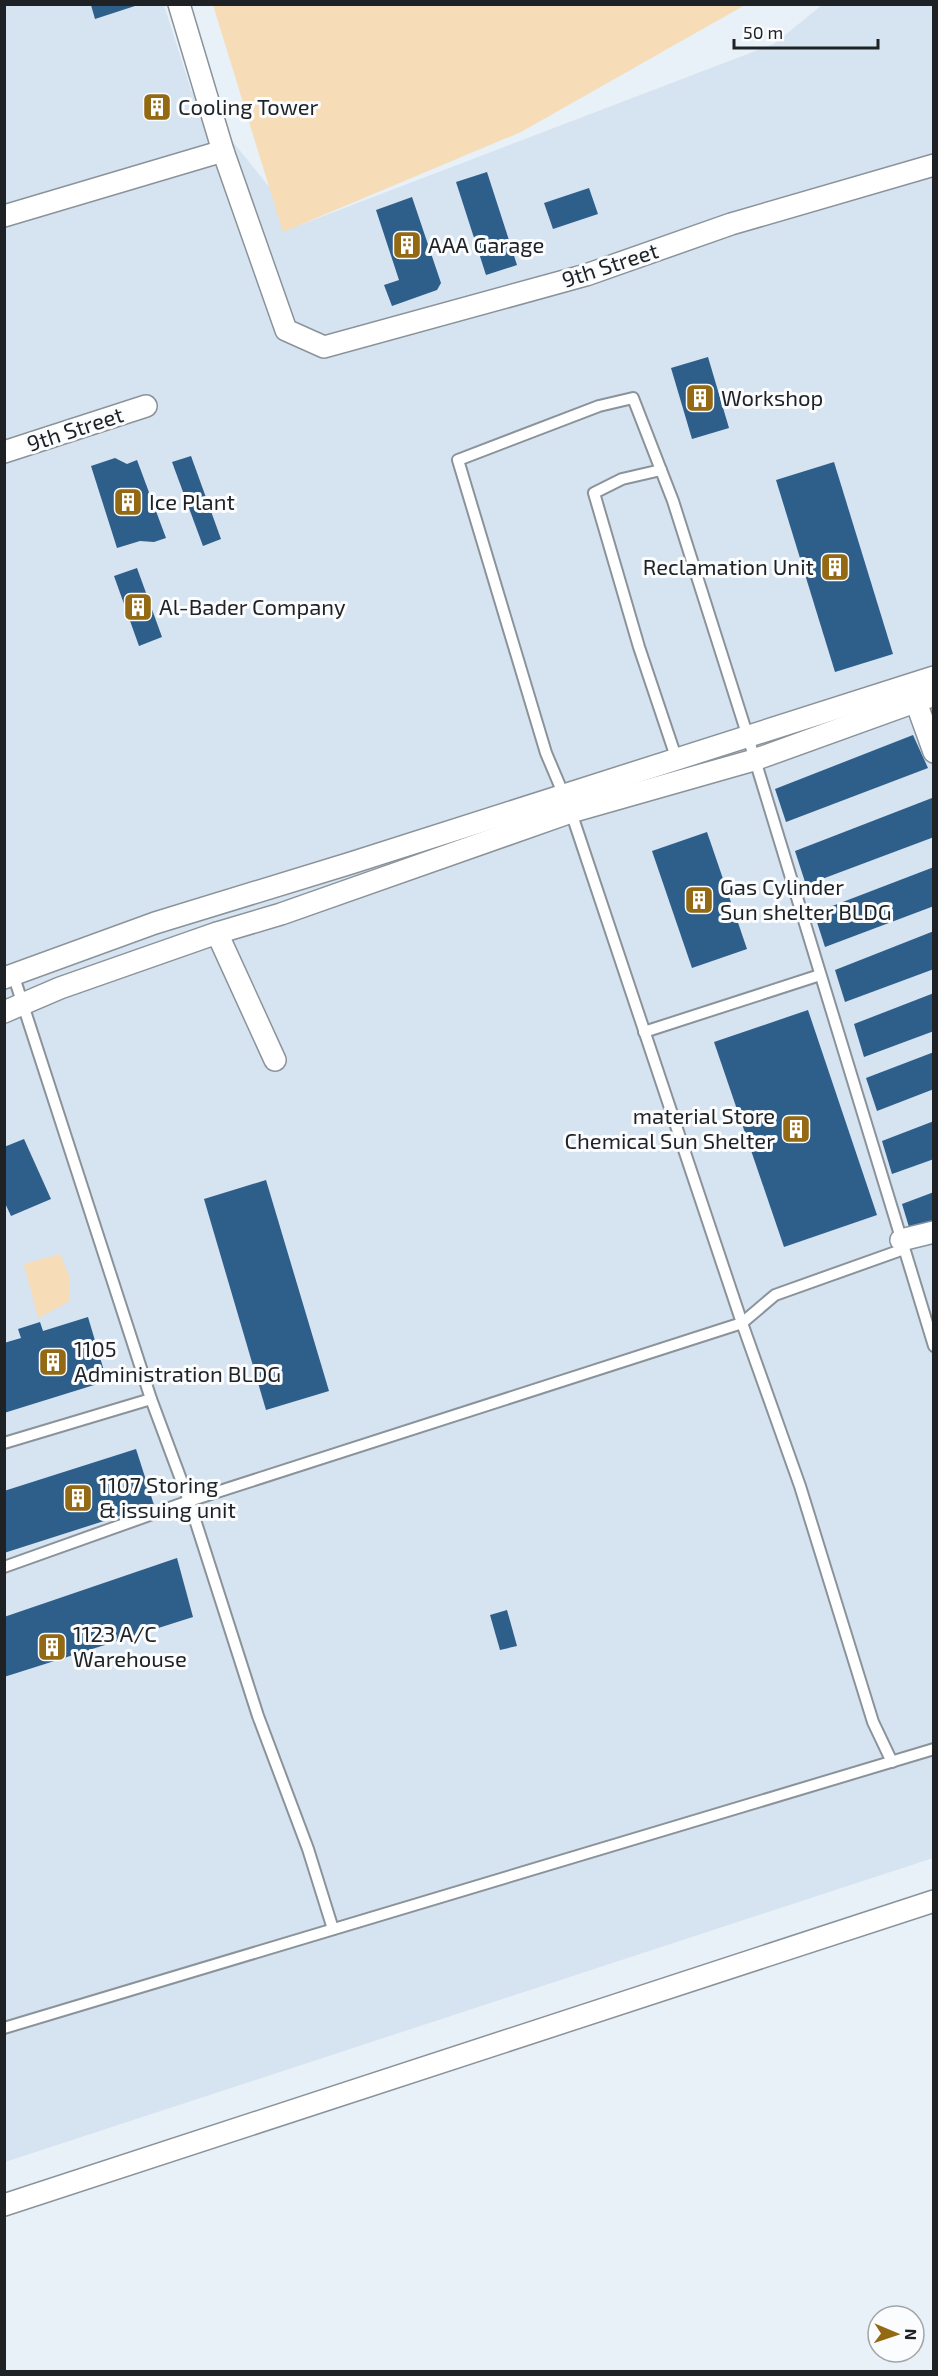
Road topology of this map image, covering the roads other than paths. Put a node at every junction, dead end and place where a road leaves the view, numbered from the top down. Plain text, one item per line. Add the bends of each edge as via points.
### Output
1 (179, 4) edge
2 (223, 151) junction
3 (933, 165) edge
4 (4, 216) edge
5 (146, 406) dead end
6 (4, 452) edge
7 (661, 470) junction
8 (933, 677) edge
9 (925, 699) edge
10 (933, 723) edge
11 (748, 737) junction
12 (933, 752) edge
13 (676, 759) junction
14 (754, 760) junction
15 (683, 780) junction
16 (567, 803) junction
17 (217, 933) junction
18 (820, 975) junction
19 (9, 976) edge
20 (14, 1009) edge
21 (644, 1032) junction
22 (275, 1060) dead end
23 (933, 1232) edge
24 (933, 1241) edge
25 (904, 1248) junction
26 (742, 1323) junction
27 (933, 1346) edge
28 (151, 1399) junction
29 (4, 1443) edge
30 (189, 1501) junction
31 (4, 1567) edge
32 (933, 1749) edge
33 (892, 1762) junction
34 (933, 1901) edge
35 (333, 1929) junction
36 (4, 2028) edge
37 (4, 2205) edge

1 - 2 street
2 - 3 street, 9th Street via 286,330 324,347 586,274 730,224
2 - 4 street
5 - 6 street, 9th Street
7 - 11 lane
7 - 13 lane via 622,478 594,493
7 - 16 lane via 633,398 599,406 458,460 546,753
8 - 11 street
9 - 10 street
9 - 12 street
9 - 14 street
11 - 13 street
11 - 14 lane
13 - 15 lane
13 - 16 street
14 - 15 street
14 - 18 lane
15 - 16 street
16 - 17 street via 281,914
16 - 19 street via 155,923
16 - 21 lane
17 - 20 street via 60,988
17 - 22 street
18 - 21 lane
18 - 25 lane
19 - 20 lane
20 - 28 lane
21 - 26 lane
23 - 25 street
24 - 25 street
25 - 26 lane via 774,1295
25 - 27 lane
26 - 30 lane
26 - 33 lane via 800,1486 873,1722
28 - 29 lane
28 - 30 lane
30 - 31 lane
30 - 35 lane via 258,1716
32 - 33 lane
33 - 35 lane
34 - 37 street
35 - 36 lane

